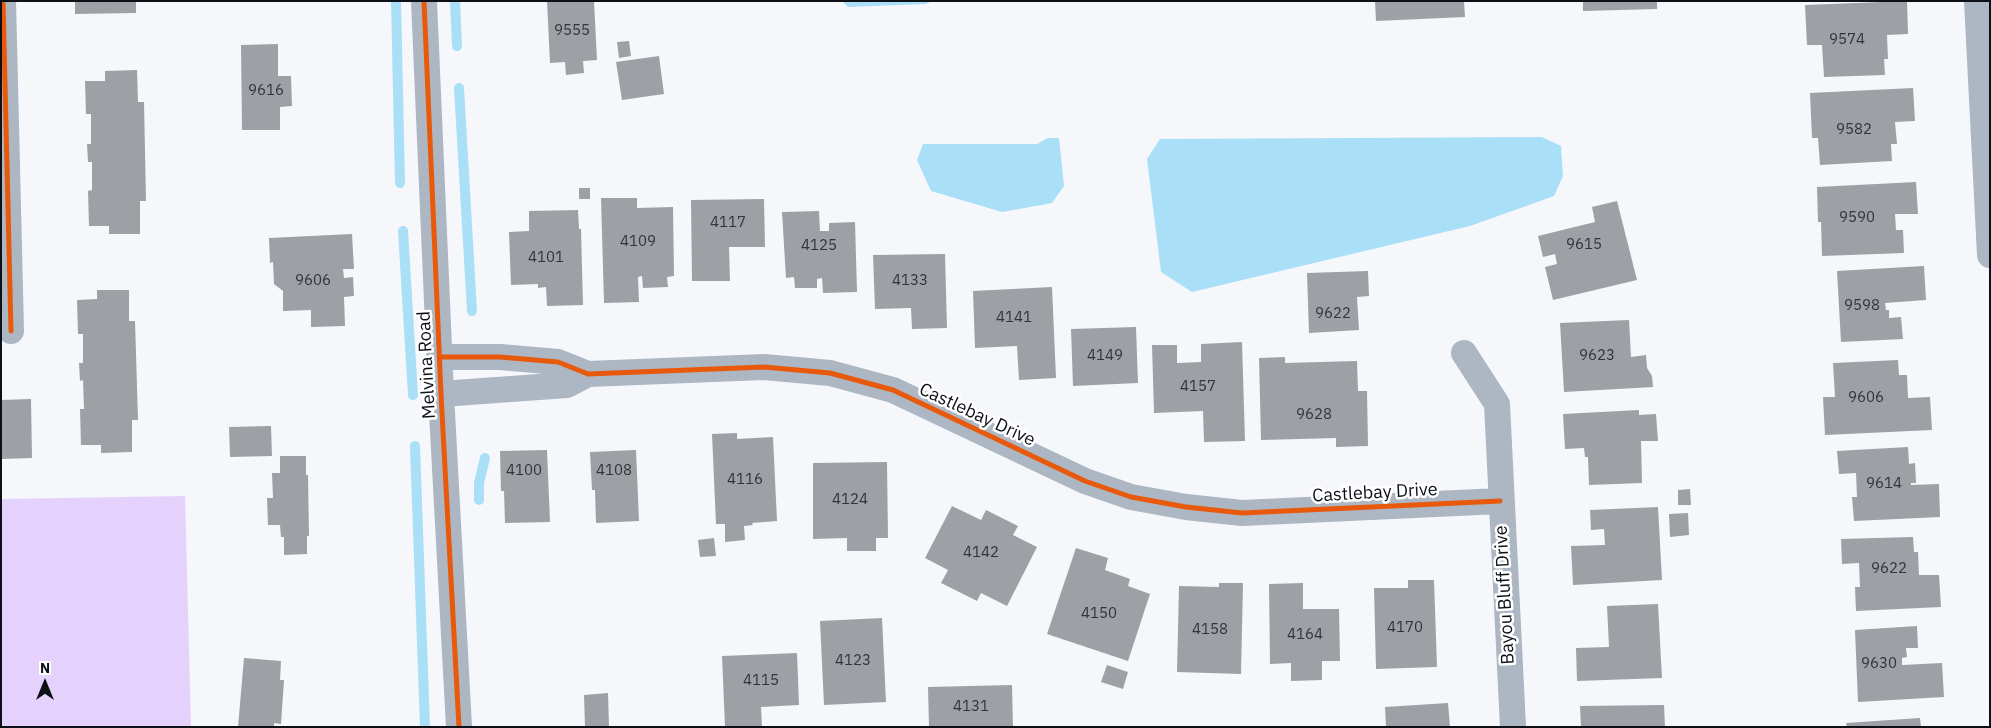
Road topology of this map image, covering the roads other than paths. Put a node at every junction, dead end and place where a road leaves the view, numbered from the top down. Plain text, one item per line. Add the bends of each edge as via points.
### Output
1 (3, 1) edge
2 (424, 1) edge
3 (1977, 1) edge
4 (4, 121) edge
5 (1989, 224) edge
6 (1990, 255) edge
7 (11, 332) dead end
8 (1464, 353) dead end
9 (440, 356) junction
10 (588, 374) junction
11 (441, 394) junction
12 (1500, 501) junction
13 (460, 727) edge
14 (1513, 727) edge

1 - 4 street
2 - 9 street, Melvina Road
3 - 5 street
4 - 7 street
5 - 6 street
8 - 12 street, Bayou Bluff Drive via 1497,404
9 - 10 street, Castlebay Drive via 500,356 558,362
9 - 11 street, Melvina Road
10 - 11 street, Castlebay Drive via 567,385
10 - 12 street, Castlebay Drive via 764,367 830,373 893,390 1085,481 1131,497 1186,507 1242,513
11 - 13 street, Melvina Road
12 - 14 street, Bayou Bluff Drive

